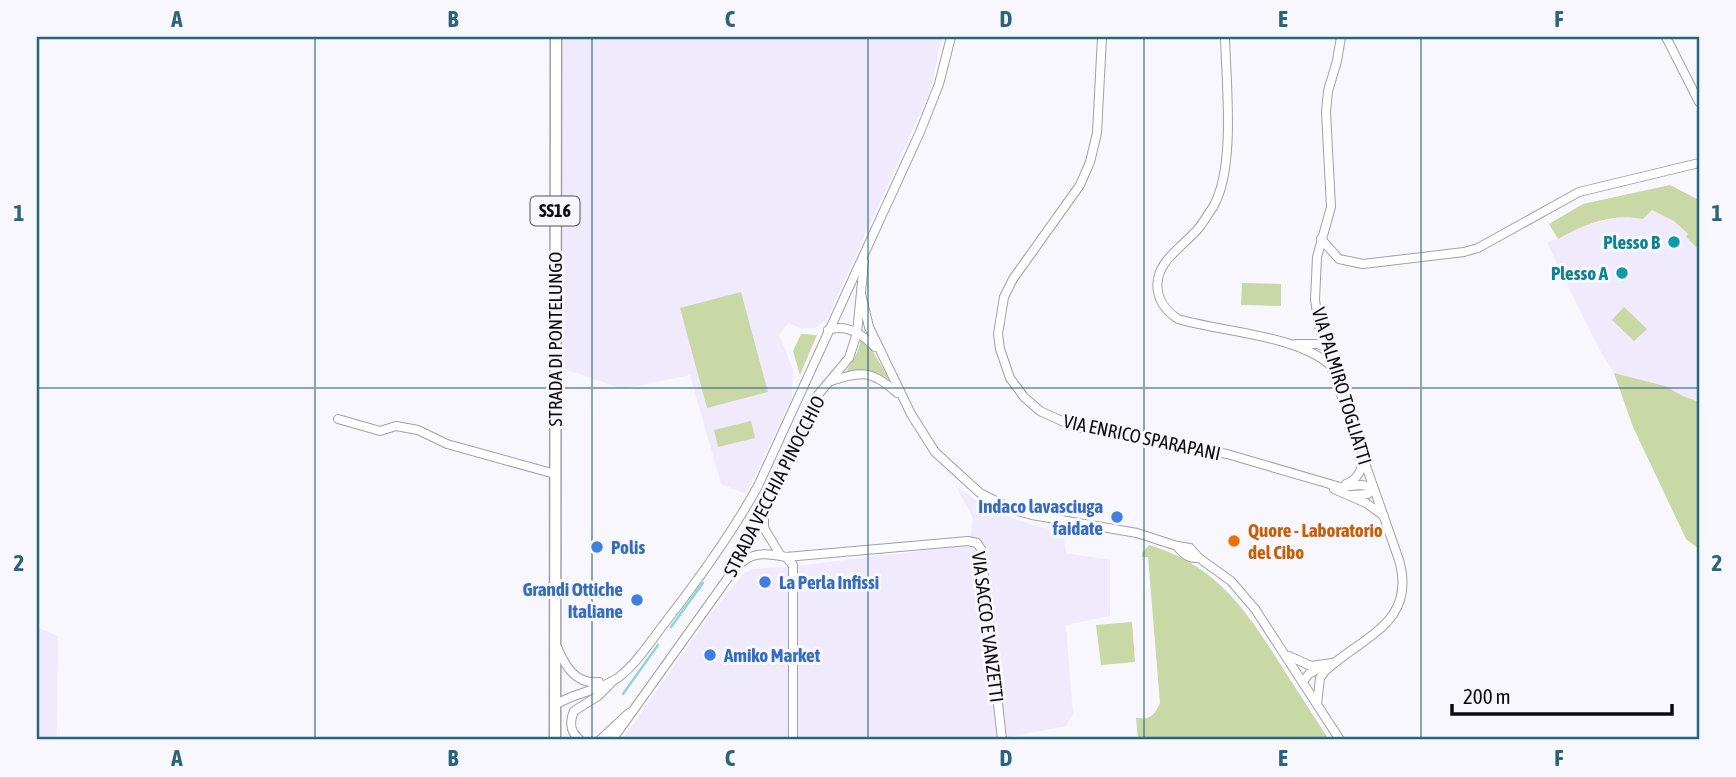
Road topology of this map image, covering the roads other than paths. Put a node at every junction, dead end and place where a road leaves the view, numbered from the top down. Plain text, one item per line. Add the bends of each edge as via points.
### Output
1 (556, 37) edge
2 (951, 37) edge
3 (1102, 37) edge
4 (1225, 37) edge
5 (1341, 37) edge
6 (1666, 37) edge
7 (1699, 102) edge
8 (1699, 163) edge
9 (1321, 239) junction
10 (864, 257) junction
11 (862, 294) junction
12 (1319, 326) junction
13 (828, 330) junction
14 (857, 333) junction
15 (1308, 347) junction
16 (1325, 347) junction
17 (879, 352) junction
18 (1331, 366) junction
19 (831, 381) junction
20 (904, 399) junction
21 (338, 419) dead end
22 (1364, 459) junction
23 (555, 474) junction
24 (1322, 483) junction
25 (1340, 487) junction
26 (1373, 487) junction
27 (1348, 495) junction
28 (768, 500) junction
29 (1384, 516) junction
30 (784, 557) junction
31 (730, 575) junction
32 (556, 642) junction
33 (1285, 654) junction
34 (1325, 668) junction
35 (616, 679) junction
36 (1303, 681) junction
37 (1317, 704) junction
38 (555, 705) junction
39 (634, 709) junction
40 (555, 740) edge
41 (580, 740) edge
42 (600, 740) edge
43 (612, 740) edge
44 (793, 740) edge
45 (1002, 740) edge
46 (1340, 740) edge

1 - 23 main road, STRADA DI PONTELUNGO / SS16
2 - 10 street, STRADA VECCHIA PINOCCHIO via 930,109
3 - 24 street, VIA ENRICO SPARAPANI via 1097,133 1090,162 1080,185 1004,297 998,334 1010,378 1040,411 1075,427 1227,454
4 - 15 street via 1225,170 1215,204 1160,270 1159,299 1178,319
5 - 9 street, VIA PALMIRO TOGLIATTI via 1325,112 1331,207
6 - 7 street
8 - 9 street via 1579,192 1464,252 1363,264 1339,259
9 - 12 street, VIA PALMIRO TOGLIATTI via 1314,281
10 - 11 street, STRADA VECCHIA PINOCCHIO
10 - 13 street, STRADA VECCHIA PINOCCHIO
11 - 14 street, STRADA VECCHIA PINOCCHIO
11 - 17 street
12 - 15 street
12 - 16 street, VIA PALMIRO TOGLIATTI
13 - 14 street via 840,327
13 - 35 street, STRADA VECCHIA PINOCCHIO via 739,521 663,626
14 - 17 street
14 - 19 street, STRADA VECCHIA PINOCCHIO via 849,358
15 - 16 street
15 - 18 street
16 - 18 street, VIA PALMIRO TOGLIATTI
17 - 20 street
18 - 22 street, VIA PALMIRO TOGLIATTI
19 - 20 street via 863,372 885,382
19 - 28 street, STRADA VECCHIA PINOCCHIO via 807,414
20 - 33 street via 935,452 980,493 1032,515 1137,533 1177,546 1231,581
21 - 23 street via 380,431 396,426 418,430 447,444
22 - 25 street via 1360,473
22 - 26 street, VIA PALMIRO TOGLIATTI
23 - 32 main road, STRADA DI PONTELUNGO / SS16
24 - 25 street, VIA ENRICO SPARAPANI
24 - 27 street, VIA ENRICO SPARAPANI
25 - 26 street, VIA ENRICO SPARAPANI
26 - 27 street via 1368,494
26 - 29 street, VIA PALMIRO TOGLIATTI
27 - 29 street, VIA ENRICO SPARAPANI
28 - 30 street via 764,528
28 - 31 street, STRADA VECCHIA PINOCCHIO
29 - 34 street, VIA PALMIRO TOGLIATTI via 1403,573 1398,608 1386,624
30 - 31 street, VIA SACCO E VANZETTI via 751,555
30 - 44 street via 793,565
30 - 45 street, VIA SACCO E VANZETTI via 977,543
31 - 39 street, STRADA VECCHIA PINOCCHIO
32 - 35 street via 569,671 579,678 591,683
32 - 38 main road, STRADA DI PONTELUNGO / SS16
33 - 34 street
33 - 36 street
34 - 36 street, VIA PALMIRO TOGLIATTI
34 - 37 street
35 - 38 street, STRADA VECCHIA PINOCCHIO
35 - 41 street via 574,711 570,725
36 - 37 street
37 - 46 street
38 - 40 main road, STRADA DI PONTELUNGO / SS16
39 - 42 street
39 - 43 street, STRADA VECCHIA PINOCCHIO

